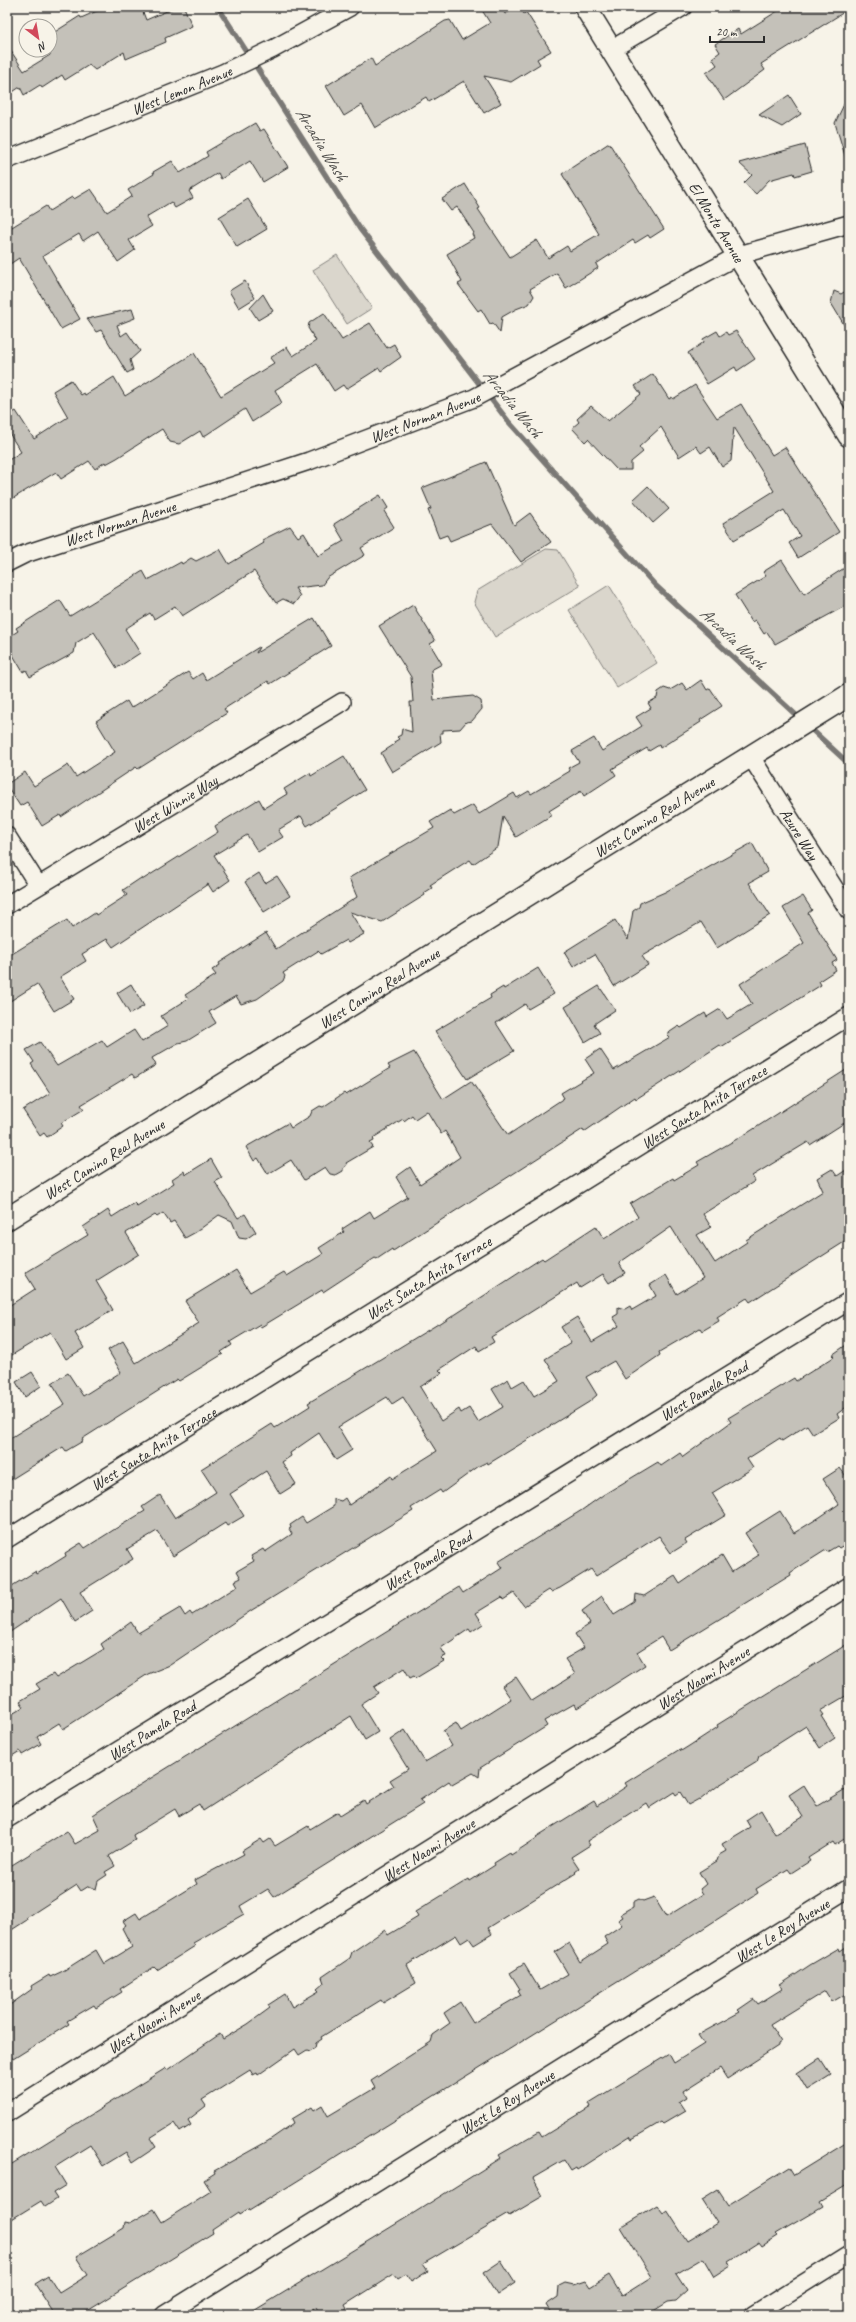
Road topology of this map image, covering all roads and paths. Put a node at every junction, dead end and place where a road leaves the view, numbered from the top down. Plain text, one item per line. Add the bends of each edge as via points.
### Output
1 (350, 7) edge
2 (585, 7) edge
3 (683, 7) edge
4 (612, 49) junction
5 (7, 160) edge
6 (849, 224) edge
7 (738, 255) junction
8 (849, 436) edge
9 (7, 564) edge
10 (849, 695) edge
11 (342, 702) dead end
12 (751, 757) junction
13 (7, 836) edge
14 (38, 885) junction
15 (7, 905) edge
16 (849, 912) edge
17 (849, 1016) edge
18 (7, 1219) edge
19 (849, 1301) edge
20 (7, 1539) edge
21 (849, 1586) edge
22 (7, 1819) edge
23 (849, 1888) edge
24 (7, 2113) edge
25 (849, 2255) edge
26 (164, 2315) edge
27 (753, 2315) edge

1 - 5 street, West Lemon Avenue via 248,62
2 - 4 street, El Monte Avenue
3 - 4 street
4 - 7 street, El Monte Avenue
6 - 7 street, West Norman Avenue
7 - 8 street, El Monte Avenue
7 - 9 street, West Norman Avenue via 474,398 309,461 25,554
10 - 12 street, West Camino Real Avenue
11 - 14 street, West Winnie Way
12 - 16 street, Azure Way
12 - 18 street, West Camino Real Avenue
13 - 14 street
14 - 15 street, West Winnie Way
17 - 20 street, West Santa Anita Terrace
19 - 22 street, West Pamela Road
21 - 24 street, West Naomi Avenue
23 - 26 street, West Le Roy Avenue
25 - 27 street

